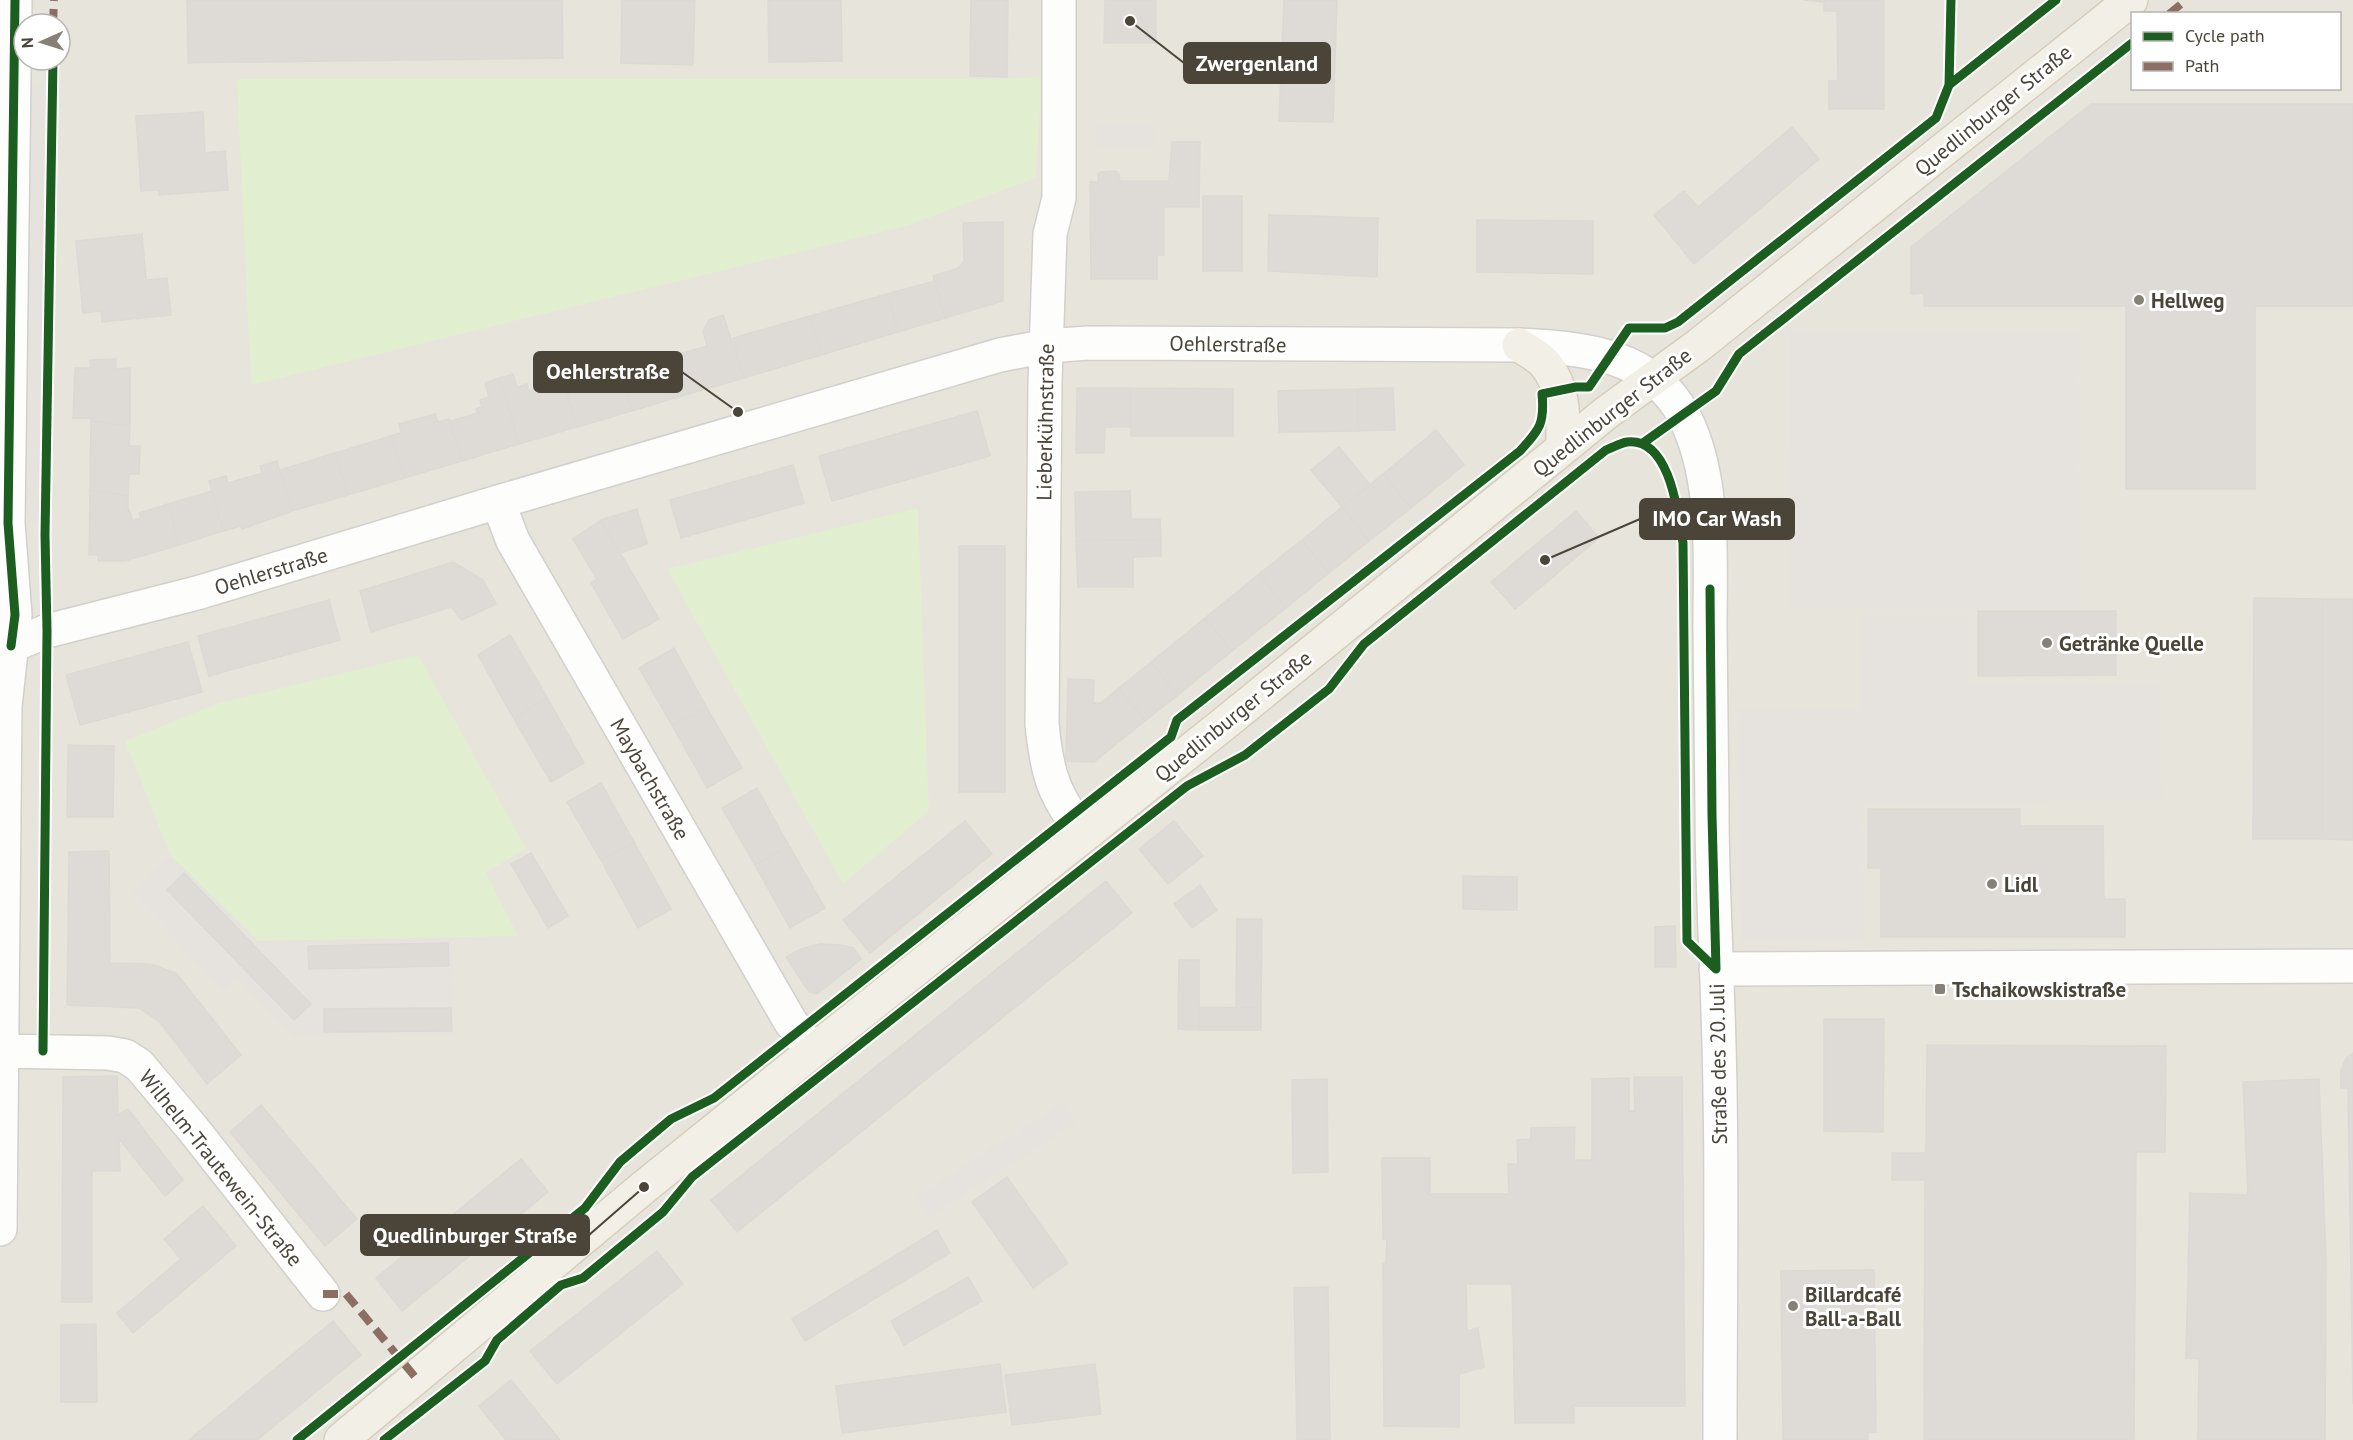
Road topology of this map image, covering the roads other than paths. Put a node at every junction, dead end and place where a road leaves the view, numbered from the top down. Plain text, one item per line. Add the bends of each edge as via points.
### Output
1 (15, 0) edge
2 (1059, 0) edge
3 (2131, 0) edge
4 (1519, 345) junction
5 (1047, 346) junction
6 (1655, 378) junction
7 (1563, 448) junction
8 (498, 502) junction
9 (4, 651) edge
10 (1084, 835) junction
11 (2353, 966) edge
12 (1716, 969) junction
13 (812, 1051) junction
14 (3, 1052) junction
15 (0, 1229) edge
16 (323, 1294) dead end
17 (341, 1440) edge
18 (1720, 1440) edge

1 - 9 street via 8,523 15,615
2 - 5 street, Lieberkühnstraße via 1059,198 1050,234
3 - 6 main road, Quedlinburger Straße
4 - 5 street, Oehlerstraße
4 - 6 street, Oehlerstraße via 1610,357
4 - 7 main road via 1546,364 1560,390
5 - 8 street, Oehlerstraße via 1000,355
5 - 10 street, Lieberkühnstraße via 1042,724 1051,781
6 - 7 main road, Quedlinburger Straße
6 - 12 street, Straße des 20. Juli via 1684,417 1703,469 1707,501
7 - 10 main road, Quedlinburger Straße
8 - 9 street, Oehlerstraße via 197,593 47,632
8 - 13 street, Maybachstraße via 513,542 790,1020
9 - 14 street
10 - 13 main road, Quedlinburger Straße
11 - 12 street
12 - 18 street, Straße des 20. Juli
13 - 17 main road, Quedlinburger Straße
14 - 15 street
14 - 16 street, Wilhelm-Trautewein-Straße via 108,1053 125,1056 139,1065

